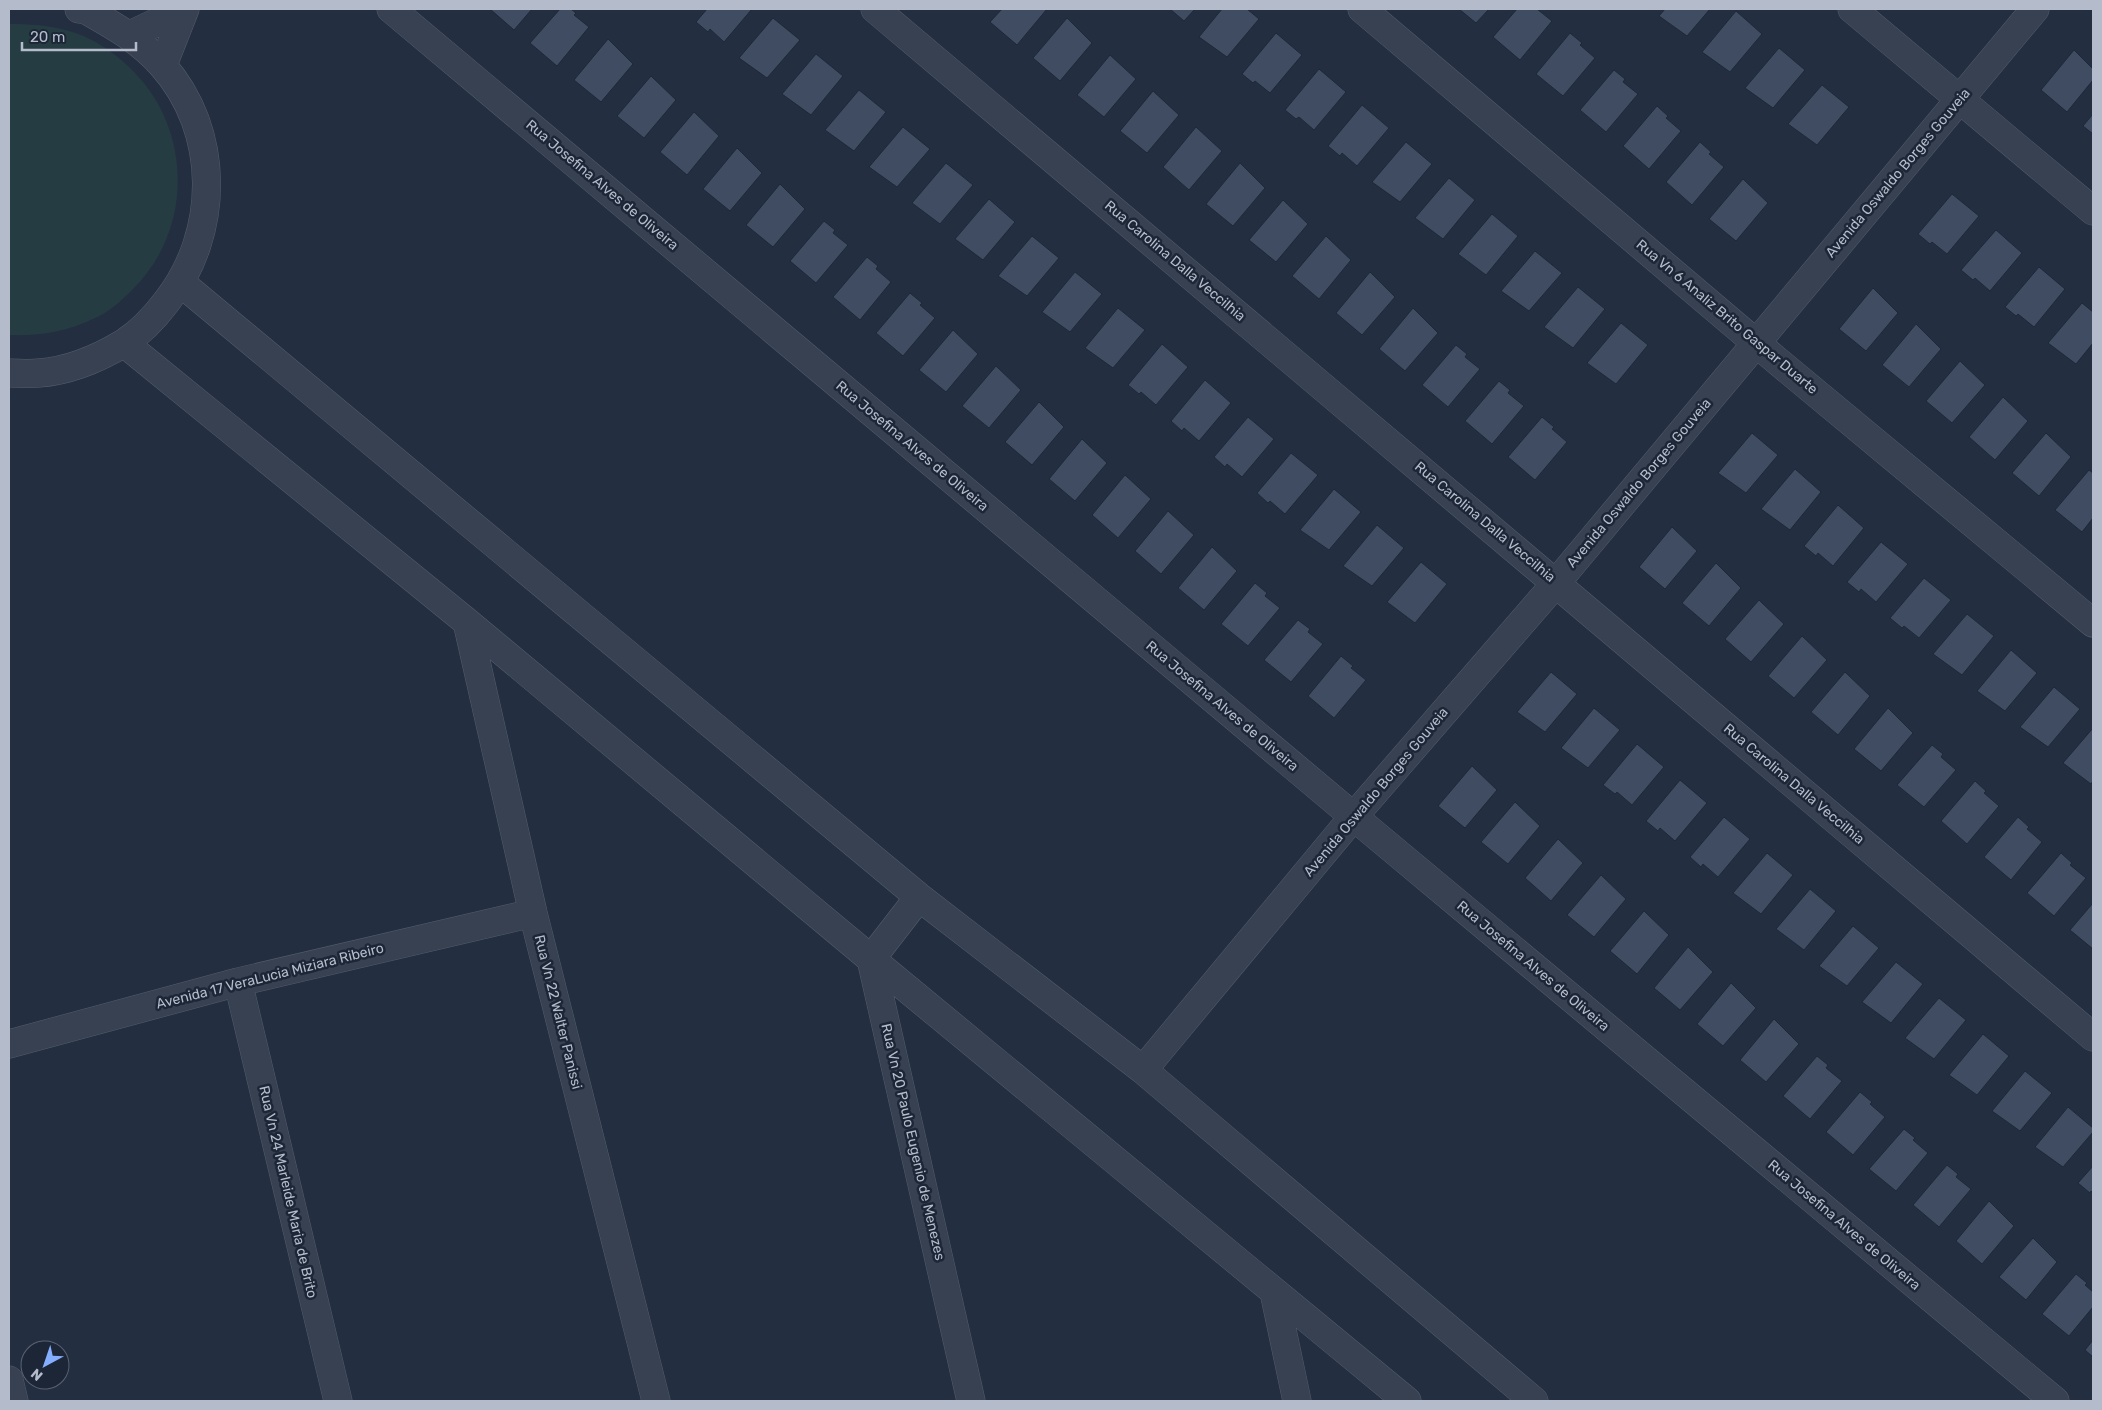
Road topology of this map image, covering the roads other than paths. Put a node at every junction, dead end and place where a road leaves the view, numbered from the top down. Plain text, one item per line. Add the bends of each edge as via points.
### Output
1 (78, 9) edge
2 (185, 9) edge
3 (391, 9) edge
4 (875, 9) edge
5 (1362, 9) edge
6 (1852, 9) edge
7 (2035, 9) edge
8 (130, 35) junction
9 (162, 65) junction
10 (1961, 99) junction
11 (2093, 211) edge
12 (181, 283) junction
13 (1756, 342) junction
14 (124, 343) junction
15 (9, 373) edge
16 (1556, 583) junction
17 (467, 622) junction
18 (2093, 623) edge
19 (1354, 816) junction
20 (919, 896) junction
21 (533, 913) junction
22 (871, 959) junction
23 (238, 982) junction
24 (2093, 1036) edge
25 (9, 1044) edge
26 (1143, 1070) junction
27 (1274, 1292) junction
28 (9, 1380) edge
29 (14, 1401) edge
30 (338, 1401) edge
31 (656, 1401) edge
32 (971, 1401) edge
33 (1296, 1401) edge
34 (1407, 1401) edge
35 (1534, 1401) edge
36 (2055, 1401) edge

1 - 8 street via 86,10
2 - 8 street
2 - 9 street
3 - 19 street, Rua Josefina Alves de Oliveira
4 - 16 street, Rua Carolina Dalla Veccilhia
5 - 13 street, Rua Vn 6 Analiz Brito Gaspar Duarte
6 - 10 street
7 - 10 street, Avenida Oswaldo Borges Gouveia
8 - 9 street
9 - 12 street via 188,104 204,148 207,195 200,241
10 - 11 street
10 - 13 street, Avenida Oswaldo Borges Gouveia
12 - 14 street via 153,319
12 - 20 street
13 - 16 street, Avenida Oswaldo Borges Gouveia
13 - 18 street, Rua Vn 6 Analiz Brito Gaspar Duarte
14 - 15 street via 80,364 40,373
14 - 17 street
16 - 19 street, Avenida Oswaldo Borges Gouveia
16 - 24 street, Rua Carolina Dalla Veccilhia
17 - 21 street, Rua Vn 22 Walter Panissi
17 - 22 street
19 - 26 street, Avenida Oswaldo Borges Gouveia
19 - 36 street, Rua Josefina Alves de Oliveira
20 - 22 street
20 - 26 street
21 - 23 street, Avenida 17 VeraLucia Miziara Ribeiro
21 - 31 street, Rua Vn 22 Walter Panissi
22 - 27 street
22 - 32 street, Rua Vn 20 Paulo Eugenio de Menezes
23 - 25 street, Avenida 17 VeraLucia Miziara Ribeiro
23 - 30 street, Rua Vn 24 Marleide Maria de Brito
26 - 35 street
27 - 33 street
27 - 34 street
28 - 29 street

